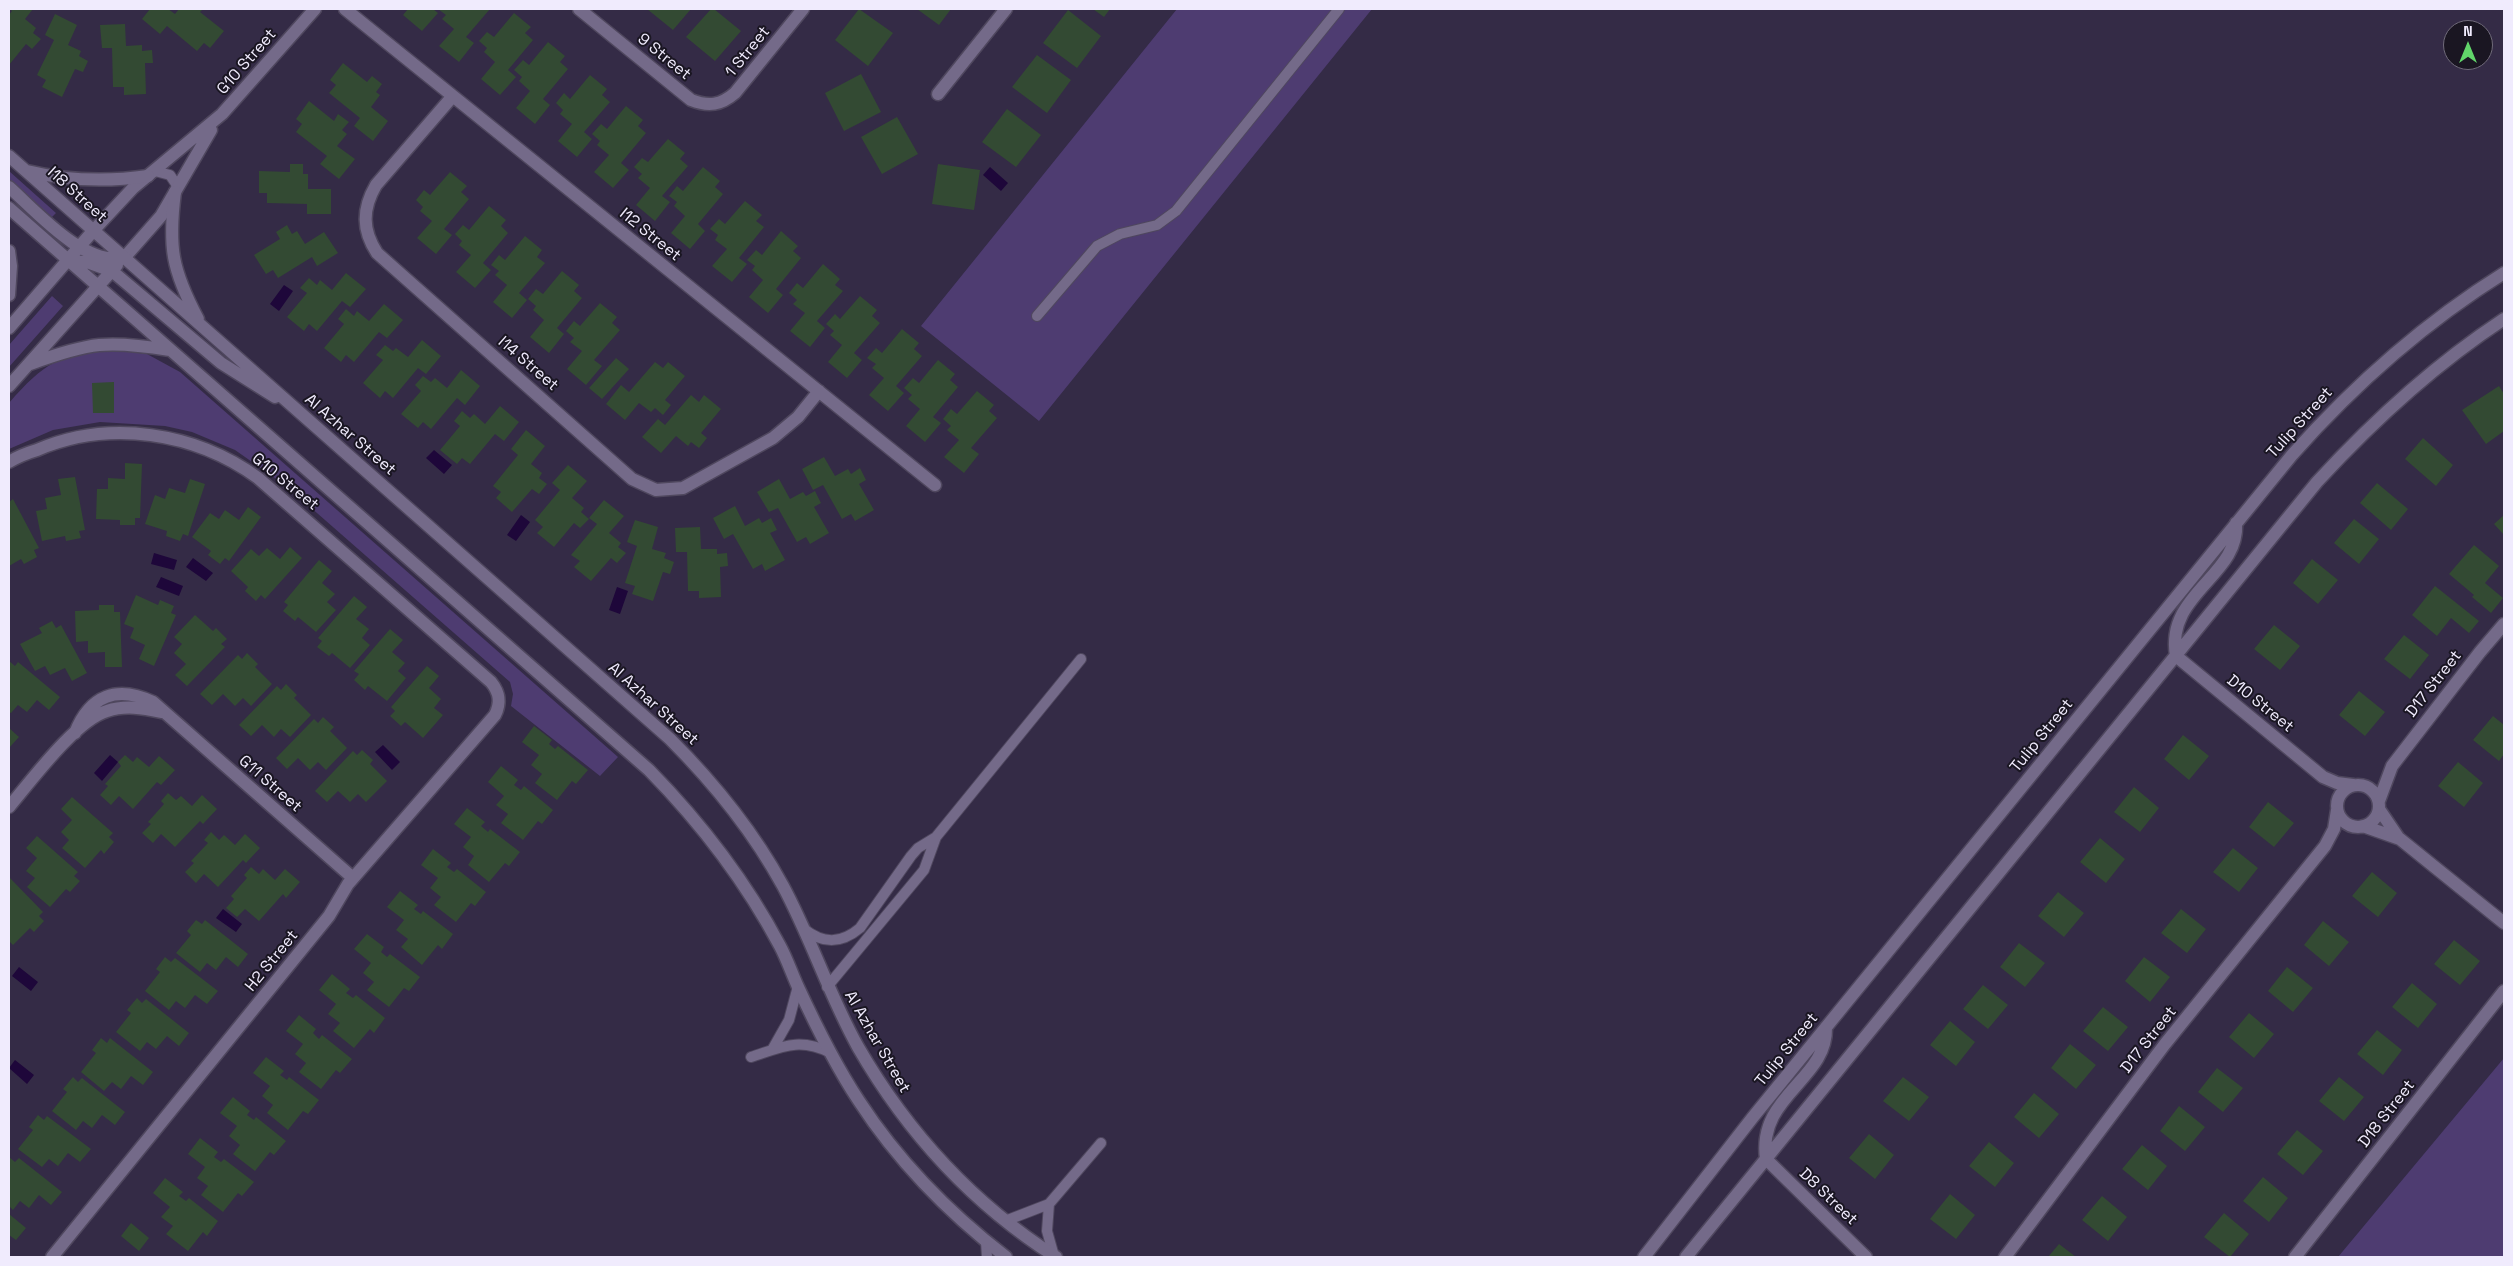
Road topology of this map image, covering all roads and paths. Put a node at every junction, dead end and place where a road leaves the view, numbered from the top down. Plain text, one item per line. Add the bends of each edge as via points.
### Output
1 (315, 9) edge
2 (345, 9) edge
3 (579, 9) edge
4 (804, 9) edge
5 (1006, 9) edge
6 (1339, 9) edge
7 (735, 93) joint
8 (938, 94) dead end
9 (452, 97) junction
10 (222, 114) junction
11 (9, 156) edge
12 (26, 170) junction
13 (152, 174) junction
14 (9, 187) edge
15 (177, 190) junction
16 (9, 208) edge
17 (93, 230) junction
18 (79, 247) junction
19 (9, 251) edge
20 (124, 258) junction
21 (67, 260) junction
22 (112, 271) junction
23 (2504, 273) edge
24 (99, 286) junction
25 (9, 295) edge
26 (1037, 316) dead end
27 (2504, 319) edge
28 (9, 328) edge
29 (203, 328) junction
30 (170, 350) junction
31 (28, 365) junction
32 (9, 386) edge
33 (819, 392) junction
34 (290, 404) junction
35 (9, 462) edge
36 (935, 485) dead end
37 (2236, 524) junction
38 (2504, 624) edge
39 (2176, 656) junction
40 (1081, 659) dead end
41 (491, 682) joint
42 (2392, 766) junction
43 (2323, 777) junction
44 (2356, 785) junction
45 (2379, 805) junction
46 (9, 807) edge
47 (2337, 807) junction
48 (2361, 826) junction
49 (936, 837) junction
50 (2400, 839) junction
51 (2325, 846) junction
52 (353, 878) junction
53 (2504, 923) edge
54 (803, 928) junction
55 (860, 928) junction
56 (869, 936) junction
57 (798, 986) junction
58 (827, 986) junction
59 (2504, 991) edge
60 (1826, 1027) junction
61 (772, 1050) junction
62 (831, 1053) junction
63 (750, 1057) dead end
64 (1101, 1143) dead end
65 (1766, 1159) junction
66 (1049, 1204) junction
67 (1005, 1221) junction
68 (986, 1242) junction
69 (52, 1257) edge
70 (987, 1257) edge
71 (1006, 1257) edge
72 (1055, 1257) edge
73 (1644, 1257) edge
74 (1686, 1257) edge
75 (1866, 1257) edge
76 (2005, 1257) edge
77 (2295, 1257) edge

1 - 10 street, G10 Street
2 - 9 street, I12 Street
3 - 7 street, 9 Street via 691,100 702,105 715,105
4 - 7 street, 1 Street
5 - 8 street
6 - 26 lane via 1176,211 1157,225 1120,234 1097,246
9 - 33 street, I12 Street
9 - 33 street, I14 Street via 376,185 365,219 370,243 377,253 632,478 656,490 683,488 773,438 798,417
10 - 13 street, G10 Street
10 - 15 street, G10 Street
11 - 12 street, I18 Street
12 - 13 street via 56,178 118,181
12 - 17 street, I18 Street
13 - 15 lane via 170,175
13 - 17 street, G10 Street
14 - 18 street
15 - 20 street, G10 Street via 153,227
15 - 29 street via 171,223 172,254 183,291
16 - 21 street
17 - 18 street, G10 Street
17 - 20 street, I18 Street
18 - 20 street via 114,260
18 - 21 street, G10 Street
19 - 25 street
20 - 22 street, G10 Street
20 - 29 street, Al Azhar Street
21 - 22 street via 90,263
21 - 24 street
21 - 28 street, G10 Street
22 - 24 street, G10 Street
22 - 34 street via 226,367
23 - 37 street, Tulip Street via 2436,320 2360,383 2292,455
24 - 30 street
24 - 31 street, G10 Street
27 - 39 street via 2432,371 2353,443 2317,482
29 - 34 street, Al Azhar Street
30 - 31 street via 98,343 66,350
30 - 57 street via 649,770 698,822 735,872 781,948
31 - 32 street, G10 Street
33 - 36 street, I12 Street
34 - 54 street, Al Azhar Street via 677,746 726,801 759,846
35 - 41 street, G10 Street via 52,443 94,434 136,433 179,440 212,452 258,478
37 - 39 street via 2231,552 2181,615 2175,635
37 - 60 street, Tulip Street
38 - 42 street, D17 Street
39 - 43 street, D10 Street
39 - 65 street
40 - 49 lane
41 - 52 street, H2 Street via 499,700 495,715
42 - 44 street, D17 Street via 2377,777
42 - 45 street, D17 Street
43 - 44 street, D10 Street via 2337,783
43 - 47 street, D10 Street
44 - 45 street via 2374,792
44 - 47 street via 2342,793
45 - 48 street via 2372,821
45 - 50 street
46 - 52 street, G11 Street via 75,733 81,717 91,705 106,696 122,693 139,695 154,702
47 - 48 street via 2345,822
47 - 51 street, D17 Street via 2334,829
48 - 50 street
48 - 51 street, D17 Street
49 - 55 lane via 911,856
49 - 56 lane via 924,870
50 - 53 street
51 - 76 street, D17 Street via 2165,1044
52 - 69 street, H2 Street via 329,916
54 - 55 lane via 813,936 838,941 850,937
54 - 58 street, Al Azhar Street
55 - 56 lane
56 - 58 lane
57 - 61 lane via 789,1020
57 - 62 street
58 - 67 street, Al Azhar Street via 886,1094 961,1183
59 - 77 street, D18 Street
60 - 65 street via 1827,1036 1821,1055 1771,1118 1765,1138
60 - 73 street, Tulip Street
61 - 62 lane via 802,1043
61 - 63 lane
62 - 68 street via 886,1139 944,1203
64 - 66 lane
65 - 74 street
65 - 75 street, D8 Street
66 - 67 lane
66 - 72 lane via 1047,1231
67 - 72 street, Al Azhar Street
68 - 70 lane
68 - 71 street

